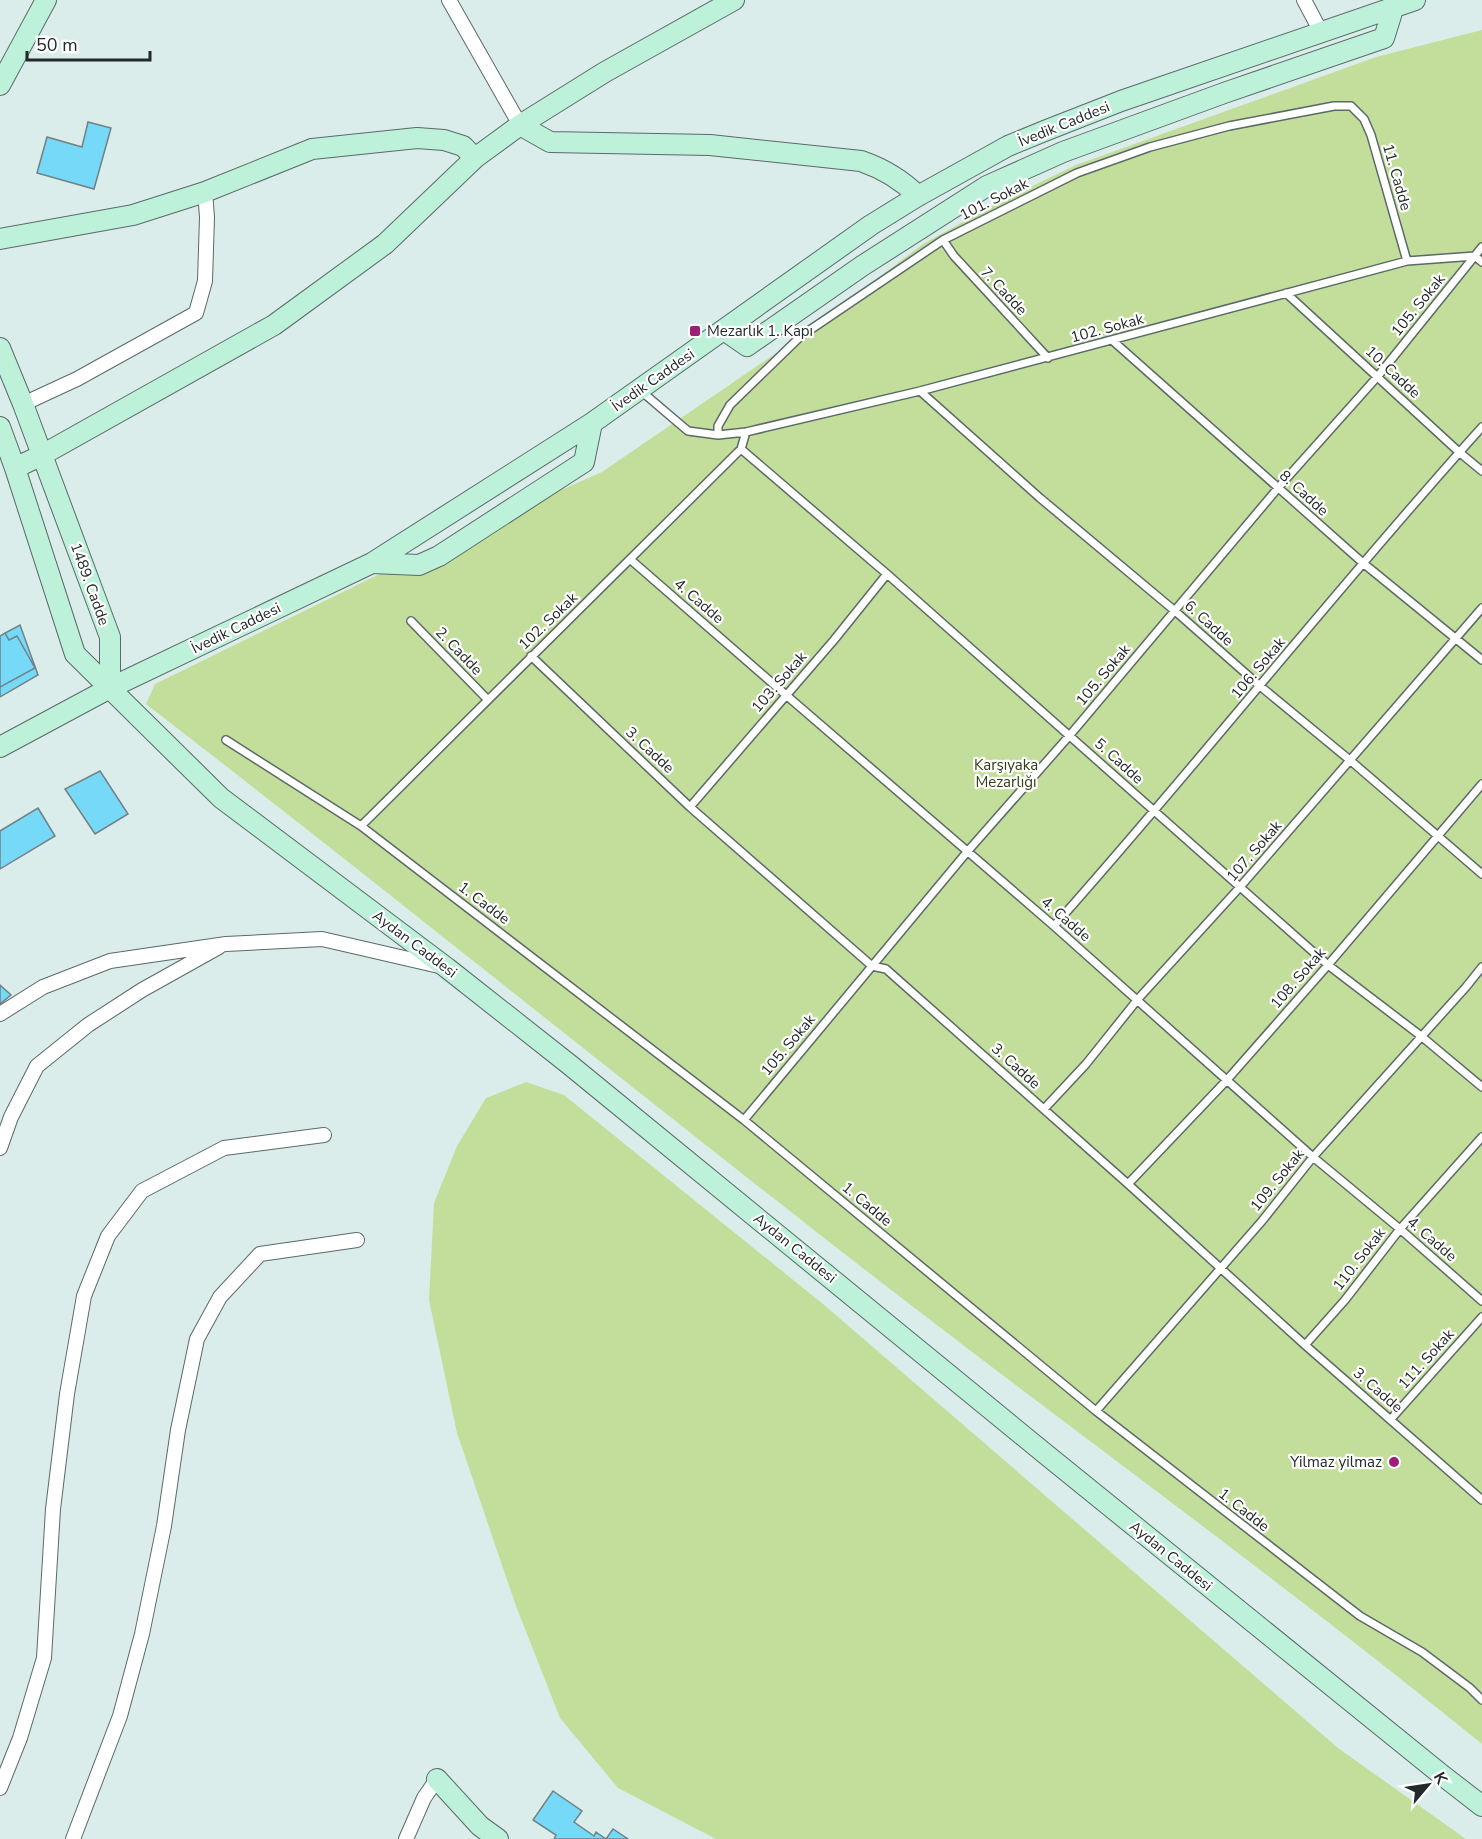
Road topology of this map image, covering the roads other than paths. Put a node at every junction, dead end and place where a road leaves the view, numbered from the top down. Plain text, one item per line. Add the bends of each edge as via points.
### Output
1 (46, 0) edge
2 (449, 0) edge
3 (734, 0) edge
4 (1304, 0) edge
5 (1415, 0) edge
6 (1394, 6) junction
7 (1321, 32) junction
8 (0, 85) edge
9 (1120, 101) junction
10 (1351, 106) joint
11 (520, 125) junction
12 (1129, 128) junction
13 (475, 158) junction
14 (205, 192) junction
15 (918, 196) junction
16 (871, 225) junction
17 (0, 239) edge
18 (943, 240) junction
19 (1482, 247) edge
20 (887, 250) junction
21 (1475, 256) junction
22 (1407, 261) junction
23 (1482, 262) edge
24 (1286, 293) junction
25 (724, 330) junction
26 (1113, 341) junction
27 (0, 348) edge
28 (1048, 358) junction
29 (1378, 376) junction
30 (639, 390) junction
31 (920, 392) junction
32 (23, 404) junction
33 (592, 423) junction
34 (0, 428) edge
35 (1482, 428) edge
36 (746, 432) junction
37 (718, 435) junction
38 (741, 450) junction
39 (1460, 452) junction
40 (42, 455) junction
41 (15, 468) junction
42 (1482, 471) edge
43 (1278, 488) junction
44 (631, 560) junction
45 (372, 563) junction
46 (1363, 563) junction
47 (887, 574) junction
48 (1482, 608) edge
49 (1175, 611) junction
50 (411, 621) dead end
51 (1456, 638) junction
52 (531, 656) junction
53 (1482, 660) edge
54 (1260, 686) junction
55 (110, 688) junction
56 (786, 696) junction
57 (488, 700) junction
58 (1070, 735) junction
59 (226, 740) dead end
60 (0, 747) edge
61 (1351, 761) junction
62 (1482, 784) edge
63 (690, 807) junction
64 (1154, 812) junction
65 (361, 826) junction
66 (1437, 835) junction
67 (967, 852) junction
68 (1482, 874) edge
69 (1240, 887) junction
70 (1054, 926) junction
71 (226, 944) junction
72 (1328, 965) junction
73 (872, 966) junction
74 (1482, 967) edge
75 (447, 968) junction
76 (1138, 999) junction
77 (0, 1014) edge
78 (1421, 1036) junction
79 (1226, 1081) junction
80 (1482, 1087) edge
81 (1044, 1109) junction
82 (744, 1120) junction
83 (324, 1135) dead end
84 (1482, 1137) edge
85 (0, 1148) edge
86 (1313, 1157) junction
87 (1128, 1184) junction
88 (1400, 1229) junction
89 (357, 1240) dead end
90 (1221, 1267) junction
91 (1482, 1301) edge
92 (1482, 1317) edge
93 (1305, 1345) junction
94 (1096, 1411) junction
95 (1391, 1419) junction
96 (1482, 1500) edge
97 (1482, 1700) edge
98 (437, 1779) joint
99 (0, 1788) edge
100 (1482, 1806) edge
101 (73, 1839) edge
102 (406, 1839) edge
103 (498, 1839) edge

1 - 8 street
2 - 11 street
3 - 11 street
4 - 7 street
5 - 6 street, İvedik Caddesi
6 - 7 street, İvedik Caddesi
6 - 12 street via 1384,38
7 - 9 street, İvedik Caddesi
9 - 12 street
9 - 15 street, İvedik Caddesi via 1008,146
10 - 18 lane, 101. Sokak via 1229,126 1150,147 1077,173
10 - 22 lane, 11. Cadde via 1364,119 1371,135
11 - 13 street
11 - 15 street via 550,142 710,145 861,161 882,168
12 - 20 street via 987,186
13 - 14 street via 463,146 426,138 312,149
13 - 40 street via 385,244 274,325
14 - 17 street via 133,215
14 - 32 street via 206,281 196,313 77,379
15 - 16 street, İvedik Caddesi
16 - 20 street
16 - 25 street, İvedik Caddesi
18 - 28 lane, 7. Cadde
18 - 37 lane, 101. Sokak via 801,336 730,405 718,426
19 - 21 lane, 105. Sokak
20 - 25 street via 747,346
21 - 22 lane, 102. Sokak
21 - 23 lane
21 - 29 lane, 105. Sokak
22 - 24 lane, 102. Sokak
24 - 26 lane, 102. Sokak
24 - 29 lane, 10. Cadde
25 - 30 street, İvedik Caddesi
26 - 28 lane, 102. Sokak
26 - 43 lane, 8. Cadde
27 - 32 street, 1489. Cadde
28 - 31 lane, 102. Sokak
29 - 39 lane, 10. Cadde
29 - 43 lane, 105. Sokak
30 - 33 street, İvedik Caddesi
30 - 37 lane, 102. Sokak via 688,431
31 - 36 lane, 102. Sokak
31 - 49 lane, 6. Cadde
32 - 40 street, 1489. Cadde
33 - 45 street, İvedik Caddesi
33 - 45 street via 584,462 448,549 419,565
34 - 41 street
35 - 39 lane, 106. Sokak
36 - 37 lane, 102. Sokak
36 - 38 lane, 102. Sokak
38 - 44 lane, 102. Sokak
38 - 47 lane, 5. Cadde
39 - 42 lane, 10. Cadde
39 - 46 lane, 106. Sokak
40 - 41 street
40 - 55 street, 1489. Cadde via 110,637
41 - 55 street via 75,654
43 - 46 lane, 8. Cadde
43 - 49 lane, 105. Sokak
44 - 52 lane, 102. Sokak
44 - 56 lane, 4. Cadde
45 - 55 street, İvedik Caddesi
46 - 51 lane, 8. Cadde
46 - 54 lane, 106. Sokak
47 - 56 lane, 103. Sokak
47 - 58 lane, 5. Cadde
48 - 51 lane, 107. Sokak
49 - 54 lane, 6. Cadde
49 - 58 lane, 105. Sokak
50 - 57 lane, 2. Cadde
51 - 53 lane, 8. Cadde
51 - 61 lane, 107. Sokak
52 - 57 lane, 102. Sokak
52 - 63 lane, 3. Cadde
54 - 61 lane, 6. Cadde
54 - 64 lane, 106. Sokak
55 - 60 street, İvedik Caddesi
55 - 75 street, Aydan Caddesi via 221,798
56 - 63 lane, 103. Sokak
56 - 67 lane, 4. Cadde
57 - 65 lane, 102. Sokak
58 - 64 lane, 5. Cadde
58 - 67 lane, 105. Sokak
59 - 65 lane, 1. Cadde
61 - 66 lane, 6. Cadde
61 - 69 lane, 107. Sokak
62 - 66 lane, 108. Sokak
63 - 73 lane, 3. Cadde
64 - 69 lane, 5. Cadde
64 - 70 lane, 106. Sokak
65 - 82 lane, 1. Cadde
66 - 68 lane, 6. Cadde
66 - 72 lane, 108. Sokak
67 - 70 lane, 4. Cadde
67 - 73 lane, 105. Sokak
69 - 72 lane, 5. Cadde
69 - 76 lane, 107. Sokak
70 - 76 lane, 4. Cadde
71 - 75 street via 322,939
71 - 77 street via 110,961 43,987
71 - 85 street via 142,990 88,1025 37,1066
72 - 78 lane, 5. Cadde
72 - 79 lane, 108. Sokak
73 - 81 lane, 3. Cadde via 886,969
73 - 82 lane, 105. Sokak
74 - 78 lane, 109. Sokak
75 - 100 street, Aydan Caddesi
76 - 79 lane, 4. Cadde
76 - 81 lane, 107. Sokak
78 - 80 lane, 5. Cadde
78 - 86 lane, 109. Sokak
79 - 86 lane, 4. Cadde
79 - 87 lane, 108. Sokak
81 - 87 lane, 3. Cadde
82 - 94 lane, 1. Cadde
83 - 99 street via 224,1148 142,1191 108,1236 84,1296 67,1395 53,1509 44,1658
84 - 88 lane, 110. Sokak
86 - 88 lane, 4. Cadde
86 - 90 lane, 109. Sokak
87 - 90 lane, 3. Cadde
88 - 91 lane, 4. Cadde
88 - 93 lane, 110. Sokak
89 - 101 street via 260,1254 220,1298 197,1339 142,1634 120,1716
90 - 93 lane, 3. Cadde
90 - 94 lane, 109. Sokak
92 - 95 lane, 111. Sokak
93 - 95 lane, 3. Cadde
94 - 97 lane, 1. Cadde via 1360,1616 1422,1652
95 - 96 lane, 3. Cadde
98 - 102 street
98 - 103 street via 480,1826

